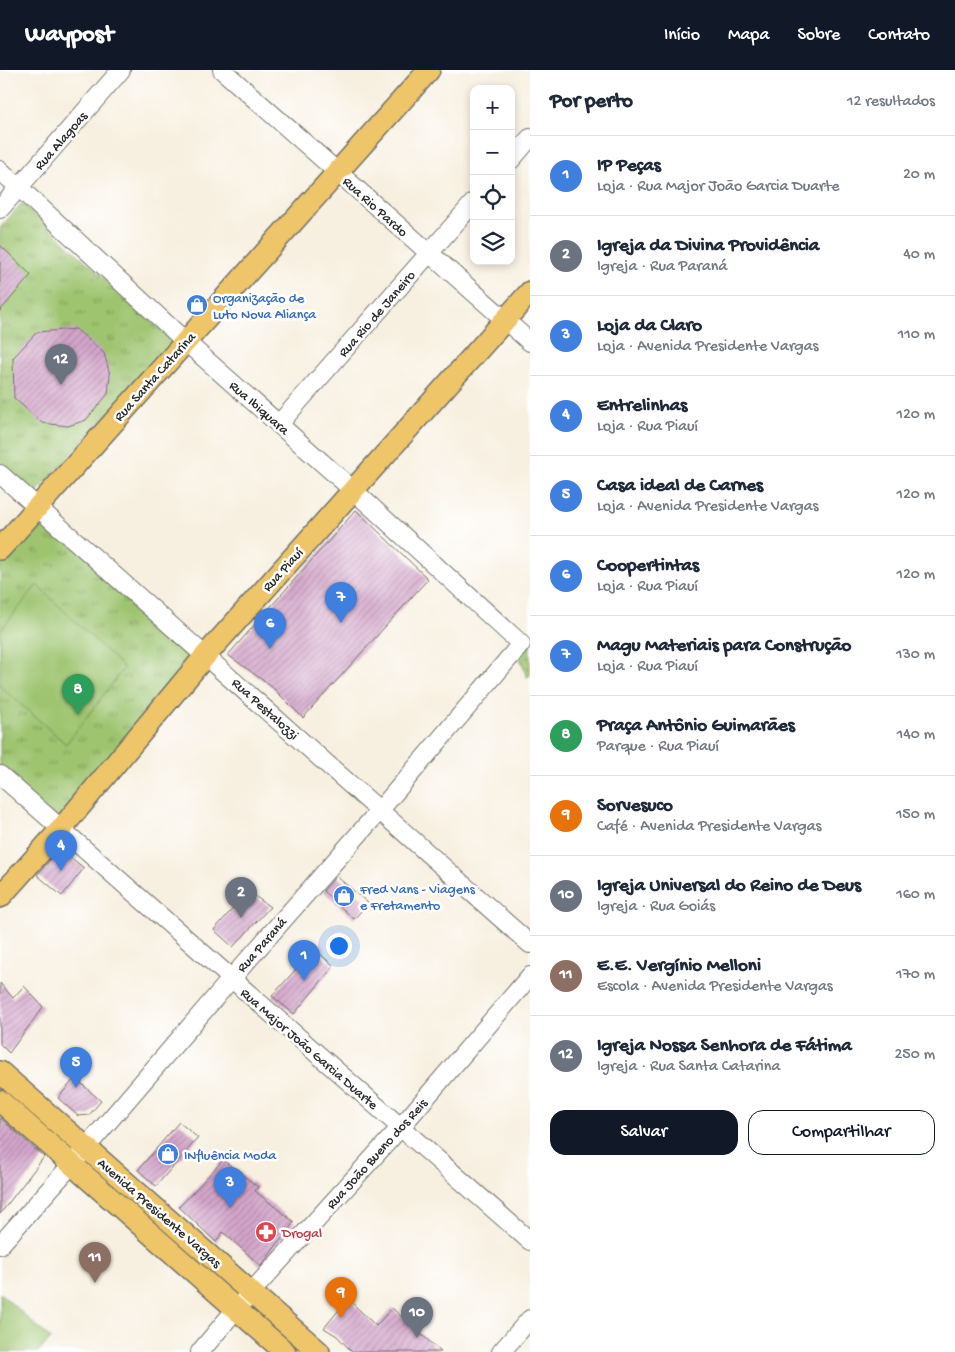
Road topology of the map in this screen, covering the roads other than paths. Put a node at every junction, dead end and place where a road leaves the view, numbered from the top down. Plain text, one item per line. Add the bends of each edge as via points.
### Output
1 (121, 70) edge
2 (222, 70) edge
3 (429, 70) edge
4 (530, 138) edge
5 (515, 155) edge
6 (0, 170) edge
7 (338, 173) junction
8 (19, 187) junction
9 (470, 207) edge
10 (0, 210) edge
11 (429, 254) junction
12 (530, 292) edge
13 (504, 321) junction
14 (186, 342) junction
15 (530, 342) edge
16 (279, 424) junction
17 (0, 474) edge
18 (353, 490) junction
19 (37, 506) junction
20 (0, 549) edge
21 (521, 644) joint
22 (206, 655) junction
23 (0, 775) edge
24 (380, 810) junction
25 (61, 829) junction
26 (0, 897) edge
27 (530, 944) edge
28 (530, 976) edge
29 (231, 979) junction
30 (0, 1072) edge
31 (0, 1101) edge
32 (400, 1128) junction
33 (86, 1147) junction
34 (72, 1164) junction
35 (530, 1241) edge
36 (0, 1245) edge
37 (251, 1292) junction
38 (236, 1309) junction
39 (530, 1319) edge
40 (200, 1352) edge
41 (285, 1352) edge
42 (319, 1352) edge
43 (501, 1352) edge

1 - 8 street, Rua Alagoas
2 - 7 street, Rua Rio Pardo
3 - 7 main road, Rua Santa Catarina
4 - 5 street
6 - 8 street, Rua Ibiquara
7 - 11 street, Rua Rio Pardo
7 - 14 main road, Rua Santa Catarina
8 - 10 street, Rua Alagoas
8 - 14 street, Rua Ibiquara
9 - 11 street, Rua Rio de Janeiro
11 - 13 street, Rua Rio Pardo
11 - 16 street, Rua Rio de Janeiro
12 - 13 main road, Rua Piauí
13 - 15 street, Rua Rio Pardo
13 - 18 main road, Rua Piauí
14 - 16 street, Rua Ibiquara
14 - 19 main road, Rua Santa Catarina
16 - 18 street, Rua Ibiquara
17 - 19 street, Rua Pestalozzi
18 - 21 street, Rua Ibiquara
18 - 22 main road, Rua Piauí
19 - 20 main road, Rua Santa Catarina
19 - 22 street, Rua Pestalozzi
21 - 24 street, Rua Paraná
22 - 24 street, Rua Pestalozzi
22 - 25 main road, Rua Piauí
23 - 25 street, Rua Major João Garcia Duarte
24 - 27 street, Rua Pestalozzi
24 - 29 street, Rua Paraná
25 - 26 main road, Rua Piauí
25 - 29 street, Rua Major João Garcia Duarte
28 - 32 street, Rua João Bueno dos Reis
29 - 32 street, Rua Major João Garcia Duarte
29 - 33 street, Rua Paraná
30 - 33 main road, Avenida Presidente Vargas
31 - 34 main road, Avenida Presidente Vargas
32 - 35 street, Rua Major João Garcia Duarte
32 - 37 street, Rua João Bueno dos Reis
33 - 34 street, Rua Paraná
33 - 37 main road, Avenida Presidente Vargas
34 - 36 street, Rua Paraná
34 - 38 main road, Avenida Presidente Vargas
37 - 38 street, Rua João Bueno dos Reis
37 - 42 main road, Avenida Presidente Vargas
38 - 40 street, Rua João Bueno dos Reis
38 - 41 main road, Avenida Presidente Vargas
39 - 43 street

